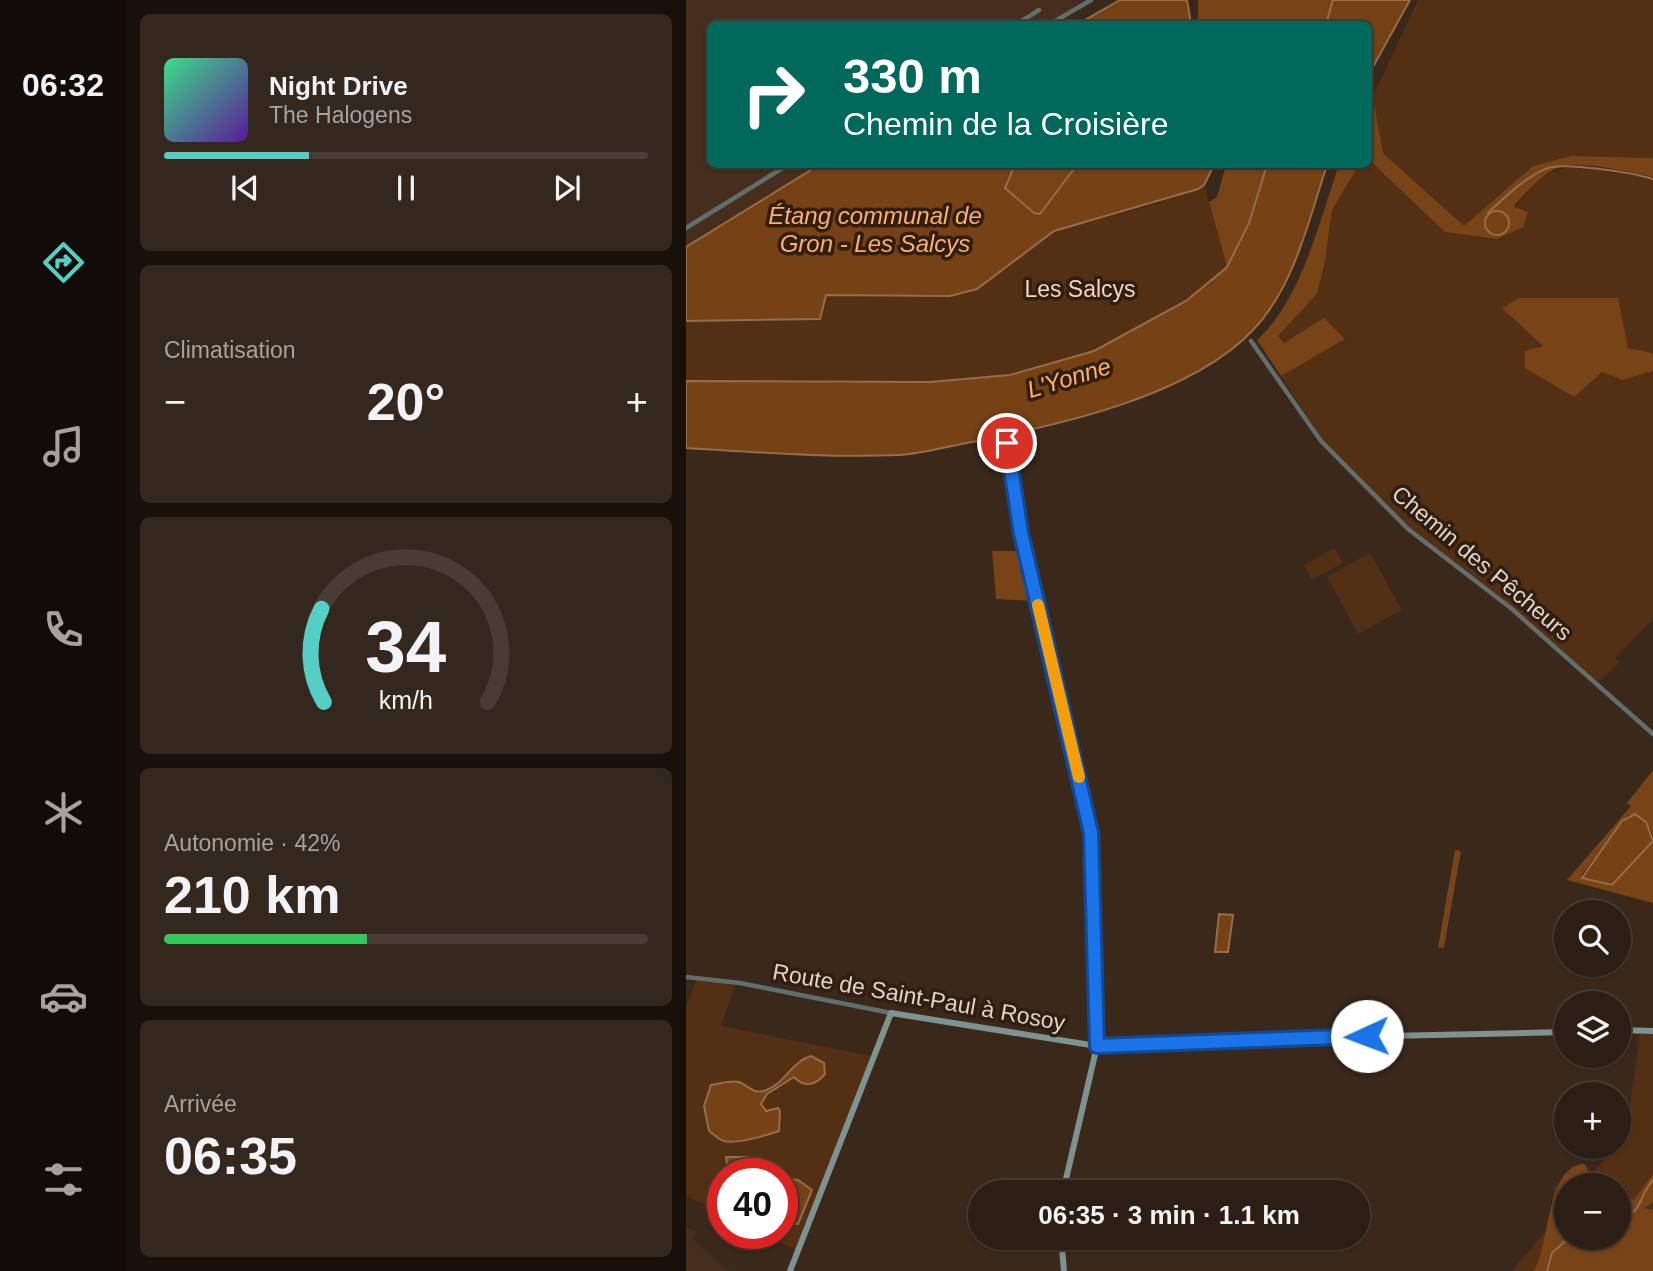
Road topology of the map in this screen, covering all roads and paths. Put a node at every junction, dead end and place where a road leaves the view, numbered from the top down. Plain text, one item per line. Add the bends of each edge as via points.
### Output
1 (1091, 0) edge
2 (1039, 10) dead end
3 (1022, 21) edge
4 (1055, 21) edge
5 (783, 168) edge
6 (686, 228) edge
7 (1251, 341) dead end
8 (1007, 443) dead end
9 (1653, 734) edge
10 (686, 977) edge
11 (891, 1013) junction
12 (1631, 1030) edge
13 (1653, 1031) edge
14 (1554, 1032) edge
15 (1097, 1046) junction
16 (1066, 1180) edge
17 (1062, 1250) edge
18 (790, 1271) edge
19 (1063, 1271) edge

1 - 4 street
2 - 3 street
5 - 6 street
7 - 9 street, Chemin des Pêcheurs via 1321,441 1408,529 1512,609
8 - 15 street via 1021,533 1091,833
10 - 11 street, Route de Saint-Paul à Rosoy
11 - 15 street, Route de Saint-Paul à Rosoy
11 - 18 street
12 - 13 street
14 - 15 street, Route de Saint-Paul à Rosoy
15 - 16 street
17 - 19 street

